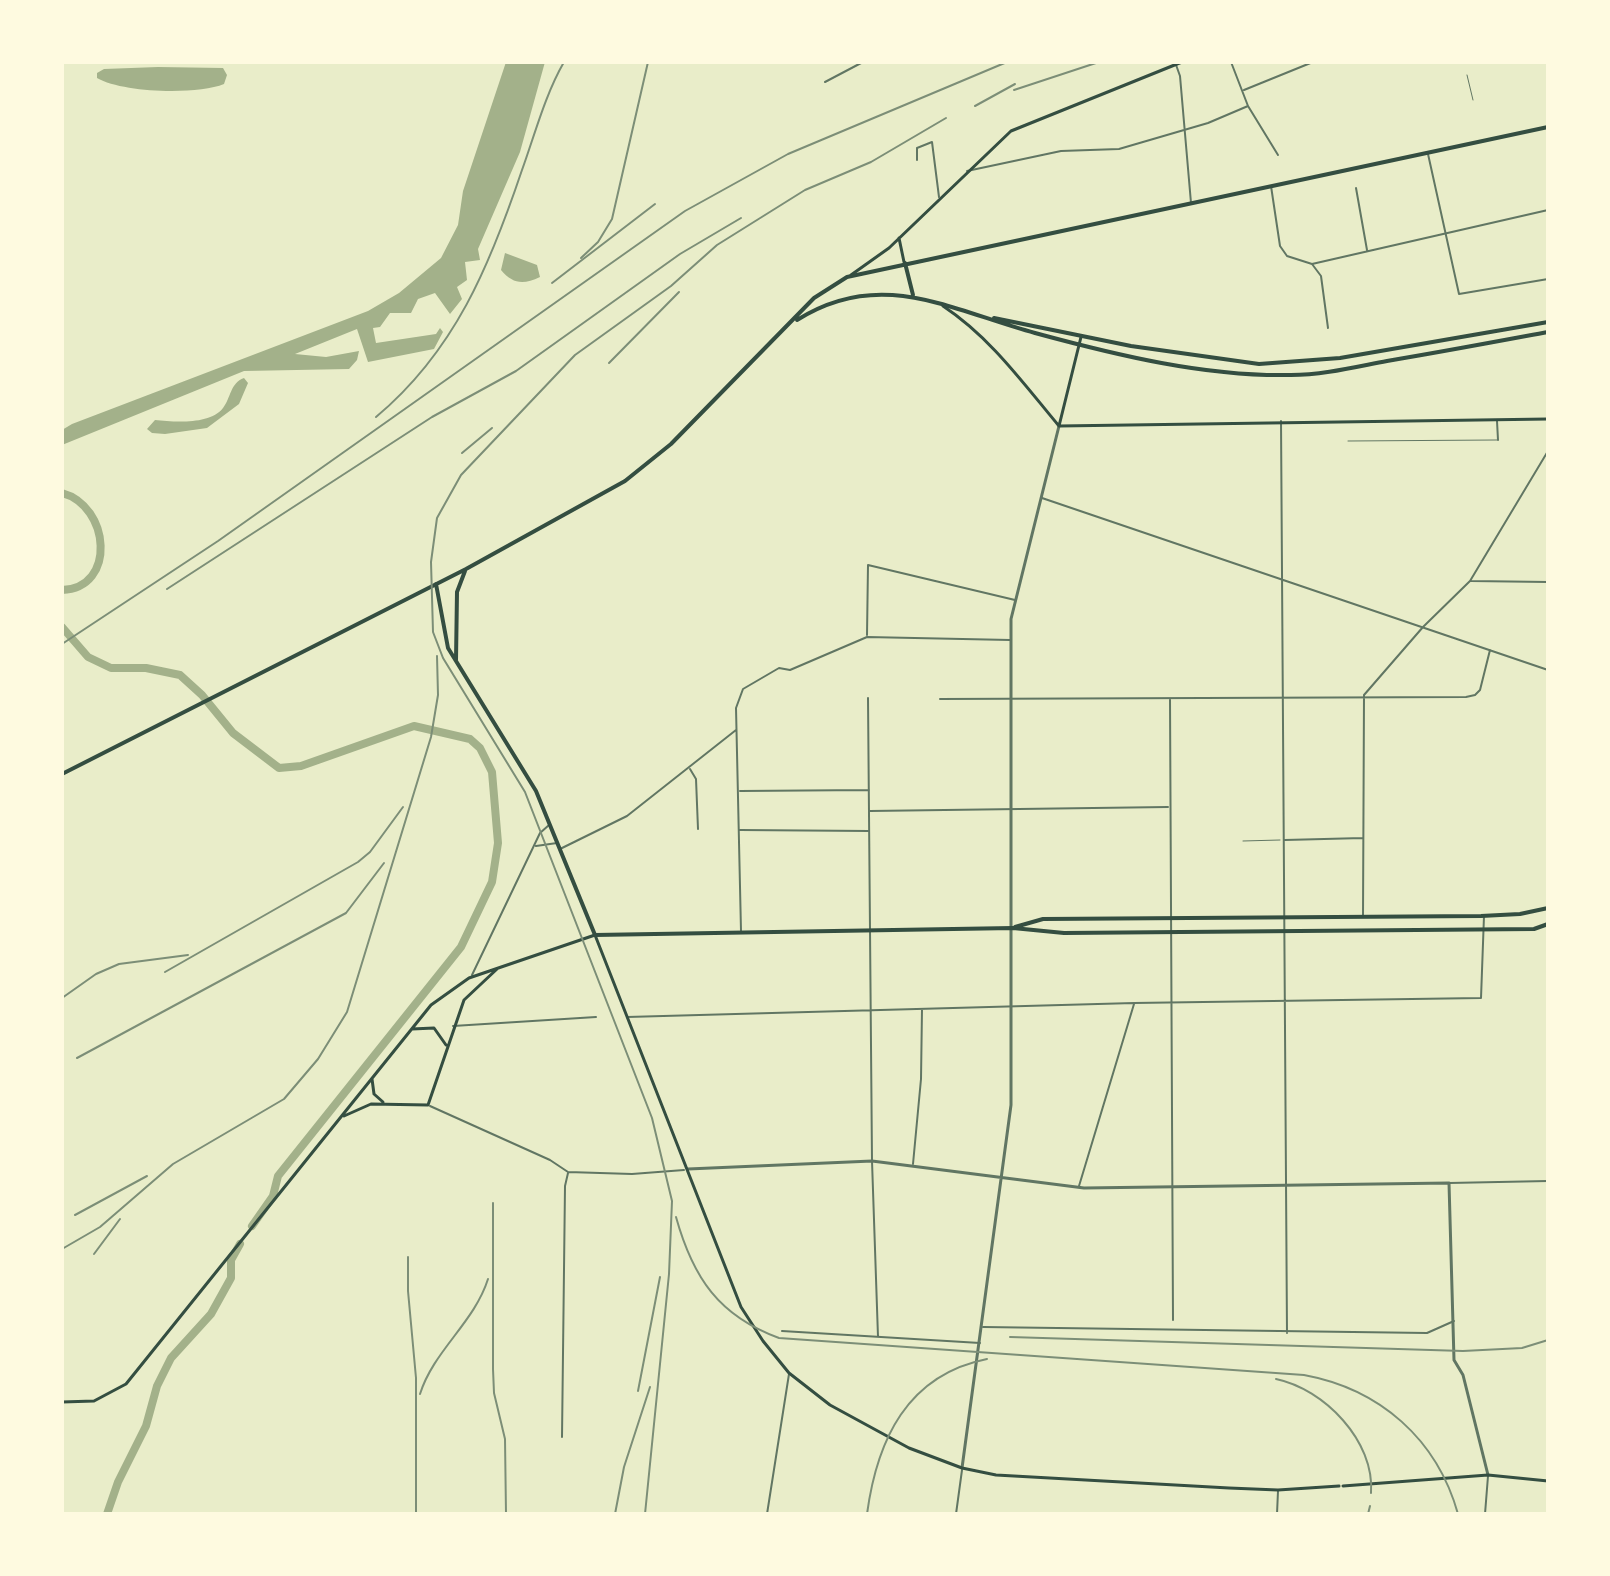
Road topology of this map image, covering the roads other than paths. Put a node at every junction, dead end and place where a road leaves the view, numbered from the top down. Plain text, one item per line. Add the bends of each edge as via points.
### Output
1 (863, 62) edge
2 (1182, 62) edge
3 (1231, 62) edge
4 (1313, 62) edge
5 (1175, 63) edge
6 (1467, 75) dead end
7 (825, 82) dead end
8 (1244, 90) junction
9 (1473, 100) dead end
10 (1248, 106) junction
11 (1548, 127) edge
12 (1184, 130) junction
13 (1428, 153) junction
14 (1278, 155) dead end
15 (917, 160) dead end
16 (967, 171) junction
17 (1271, 186) junction
18 (1356, 188) dead end
19 (939, 198) junction
20 (1191, 203) junction
21 (1548, 210) edge
22 (1446, 233) junction
23 (899, 238) junction
24 (1367, 251) junction
25 (905, 263) junction
26 (1312, 264) junction
27 (847, 277) junction
28 (1548, 279) edge
29 (913, 295) junction
30 (936, 302) junction
31 (983, 316) junction
32 (1548, 322) edge
33 (792, 323) junction
34 (1328, 328) dead end
35 (1548, 332) edge
36 (1081, 336) junction
37 (1081, 344) junction
38 (1497, 419) junction
39 (1547, 420) edge
40 (1281, 421) junction
41 (1059, 426) junction
42 (1498, 440) joint
43 (1348, 441) dead end
44 (1548, 451) edge
45 (1041, 498) junction
46 (466, 569) junction
47 (1281, 578) junction
48 (1470, 581) junction
49 (1548, 582) edge
50 (436, 584) junction
51 (1015, 600) junction
52 (1423, 627) junction
53 (867, 637) junction
54 (1010, 640) junction
55 (1490, 650) junction
56 (456, 662) junction
57 (1548, 670) edge
58 (868, 698) dead end
59 (1281, 698) junction
60 (1363, 698) junction
61 (940, 699) dead end
62 (1170, 699) junction
63 (1011, 700) junction
64 (737, 730) junction
65 (689, 768) junction
66 (62, 774) edge
67 (869, 790) junction
68 (738, 791) junction
69 (1169, 807) junction
70 (1013, 809) junction
71 (869, 811) junction
72 (550, 824) junction
73 (698, 829) dead end
74 (739, 830) junction
75 (869, 831) junction
76 (1364, 838) junction
77 (1284, 840) junction
78 (1243, 841) dead end
79 (557, 843) junction
80 (535, 846) junction
81 (560, 850) junction
82 (1548, 908) edge
83 (1363, 916) junction
84 (1484, 916) junction
85 (1284, 917) junction
86 (1170, 918) junction
87 (1548, 924) edge
88 (1013, 928) junction
89 (1484, 929) junction
90 (870, 930) junction
91 (1283, 931) junction
92 (741, 932) junction
93 (1170, 932) junction
94 (595, 935) junction
95 (479, 964) junction
96 (500, 967) junction
97 (483, 972) junction
98 (469, 978) junction
99 (1284, 1001) junction
100 (1134, 1003) junction
101 (1170, 1003) junction
102 (1012, 1006) junction
103 (922, 1009) junction
104 (872, 1010) junction
105 (596, 1017) dead end
106 (626, 1018) junction
107 (453, 1026) junction
108 (411, 1030) junction
109 (446, 1053) junction
110 (373, 1075) junction
111 (388, 1104) junction
112 (428, 1105) junction
113 (339, 1120) junction
114 (872, 1161) junction
115 (913, 1164) junction
116 (686, 1169) junction
117 (568, 1172) junction
118 (1003, 1176) junction
119 (1548, 1181) edge
120 (1449, 1183) junction
121 (1286, 1184) junction
122 (1172, 1186) junction
123 (1079, 1188) junction
124 (1173, 1320) dead end
125 (1454, 1321) junction
126 (982, 1326) junction
127 (782, 1331) dead end
128 (1287, 1333) junction
129 (878, 1337) junction
130 (980, 1343) junction
131 (789, 1373) junction
132 (62, 1402) edge
133 (562, 1437) dead end
134 (962, 1468) junction
135 (1488, 1475) junction
136 (1548, 1481) edge
137 (1278, 1490) junction
138 (767, 1514) edge
139 (956, 1514) edge
140 (1277, 1514) edge
141 (1485, 1514) edge

1 - 7 street
2 - 5 main road
3 - 8 street
4 - 8 street
5 - 12 street
5 - 16 main road via 1017,128
6 - 9 lane
8 - 10 street
10 - 12 street
10 - 14 street
11 - 13 main road
12 - 16 street via 1119,149 1061,151
12 - 20 street
13 - 17 main road
13 - 22 street
15 - 19 street via 917,148 932,142
16 - 19 main road
17 - 20 main road
17 - 26 street via 1280,246 1287,256
18 - 24 street
19 - 23 main road
20 - 25 main road
21 - 22 street
22 - 24 street
22 - 28 street via 1459,294
23 - 25 main road
23 - 27 main road
24 - 26 street
25 - 27 main road
25 - 29 main road
26 - 34 street via 1321,276
27 - 33 main road via 814,298
29 - 30 main road
29 - 33 main road via 843,299
30 - 31 main road
30 - 41 main road via 992,347
31 - 36 main road
31 - 37 main road
32 - 36 main road via 1277,364 1164,352
33 - 46 main road via 643,468
35 - 37 main road via 1295,375 1212,370
36 - 37 main road
37 - 41 main road
38 - 39 main road
38 - 40 main road
38 - 42 street
40 - 41 main road
40 - 47 street
41 - 45 street
42 - 43 lane
44 - 48 street
45 - 47 street
45 - 51 street
46 - 50 main road
46 - 56 main road via 457,592
47 - 52 street
47 - 59 street
48 - 49 street
48 - 52 street
50 - 56 main road via 448,648
50 - 66 main road
51 - 53 street via 868,565
51 - 54 street
52 - 55 street
52 - 60 street via 1367,687
53 - 54 street
53 - 64 street via 790,670 779,668 743,689 736,705
54 - 63 street
55 - 57 street
55 - 60 street via 1475,695
56 - 72 main road via 536,791
58 - 67 street
59 - 60 street
59 - 62 street
59 - 77 street
60 - 76 street
61 - 63 street
62 - 63 street
62 - 69 street
63 - 70 street
64 - 65 street
64 - 68 street
65 - 73 street via 696,779
65 - 81 street via 615,823
67 - 68 street
67 - 71 street
68 - 74 street
69 - 70 street
69 - 86 street
70 - 71 street
70 - 88 street
71 - 75 street
72 - 79 main road
72 - 80 street
74 - 75 street
74 - 92 street
75 - 90 street
76 - 77 street
76 - 83 street
77 - 78 lane
77 - 85 street
79 - 80 street
79 - 81 main road
80 - 95 street
81 - 94 main road
82 - 84 main road
83 - 84 main road
83 - 85 main road
84 - 89 street
85 - 86 main road
85 - 91 street
86 - 88 main road via 1043,919
86 - 93 street
87 - 89 main road
88 - 90 main road
88 - 93 main road via 1043,933
88 - 102 street
89 - 91 main road
89 - 99 street via 1481,998
90 - 92 main road
90 - 104 street
91 - 93 main road
91 - 99 street
92 - 94 main road
93 - 101 street
94 - 96 main road
94 - 106 main road
95 - 97 street
95 - 98 street
96 - 97 main road
96 - 107 main road via 468,994
97 - 98 main road
98 - 108 main road via 445,993
99 - 101 street
99 - 121 street
100 - 101 street
100 - 102 street
100 - 123 street
101 - 122 street
102 - 103 street
102 - 118 street via 1011,1105
103 - 104 street
103 - 115 street
104 - 106 street
104 - 114 street
105 - 107 street
106 - 116 main road
107 - 109 main road
108 - 109 main road via 439,1031
108 - 110 main road
109 - 112 main road
110 - 111 main road via 374,1094
110 - 113 main road
111 - 112 main road
111 - 113 main road via 356,1108
112 - 117 street
113 - 132 main road via 126,1384 94,1401
114 - 115 street
114 - 116 street
114 - 129 street
115 - 118 street
116 - 117 street
116 - 131 main road via 741,1307
117 - 133 street
118 - 123 street
118 - 126 street
119 - 120 street
120 - 121 street
120 - 125 street
121 - 122 street
121 - 128 street
122 - 123 street
122 - 124 street
125 - 128 street via 1427,1333
125 - 135 street via 1454,1360 1463,1375
126 - 128 street
126 - 130 street
127 - 129 street
129 - 130 street
130 - 134 street
131 - 134 main road via 858,1421
131 - 138 street
134 - 137 main road via 996,1475
134 - 139 street
135 - 136 main road
135 - 137 main road
135 - 141 street
137 - 140 street

